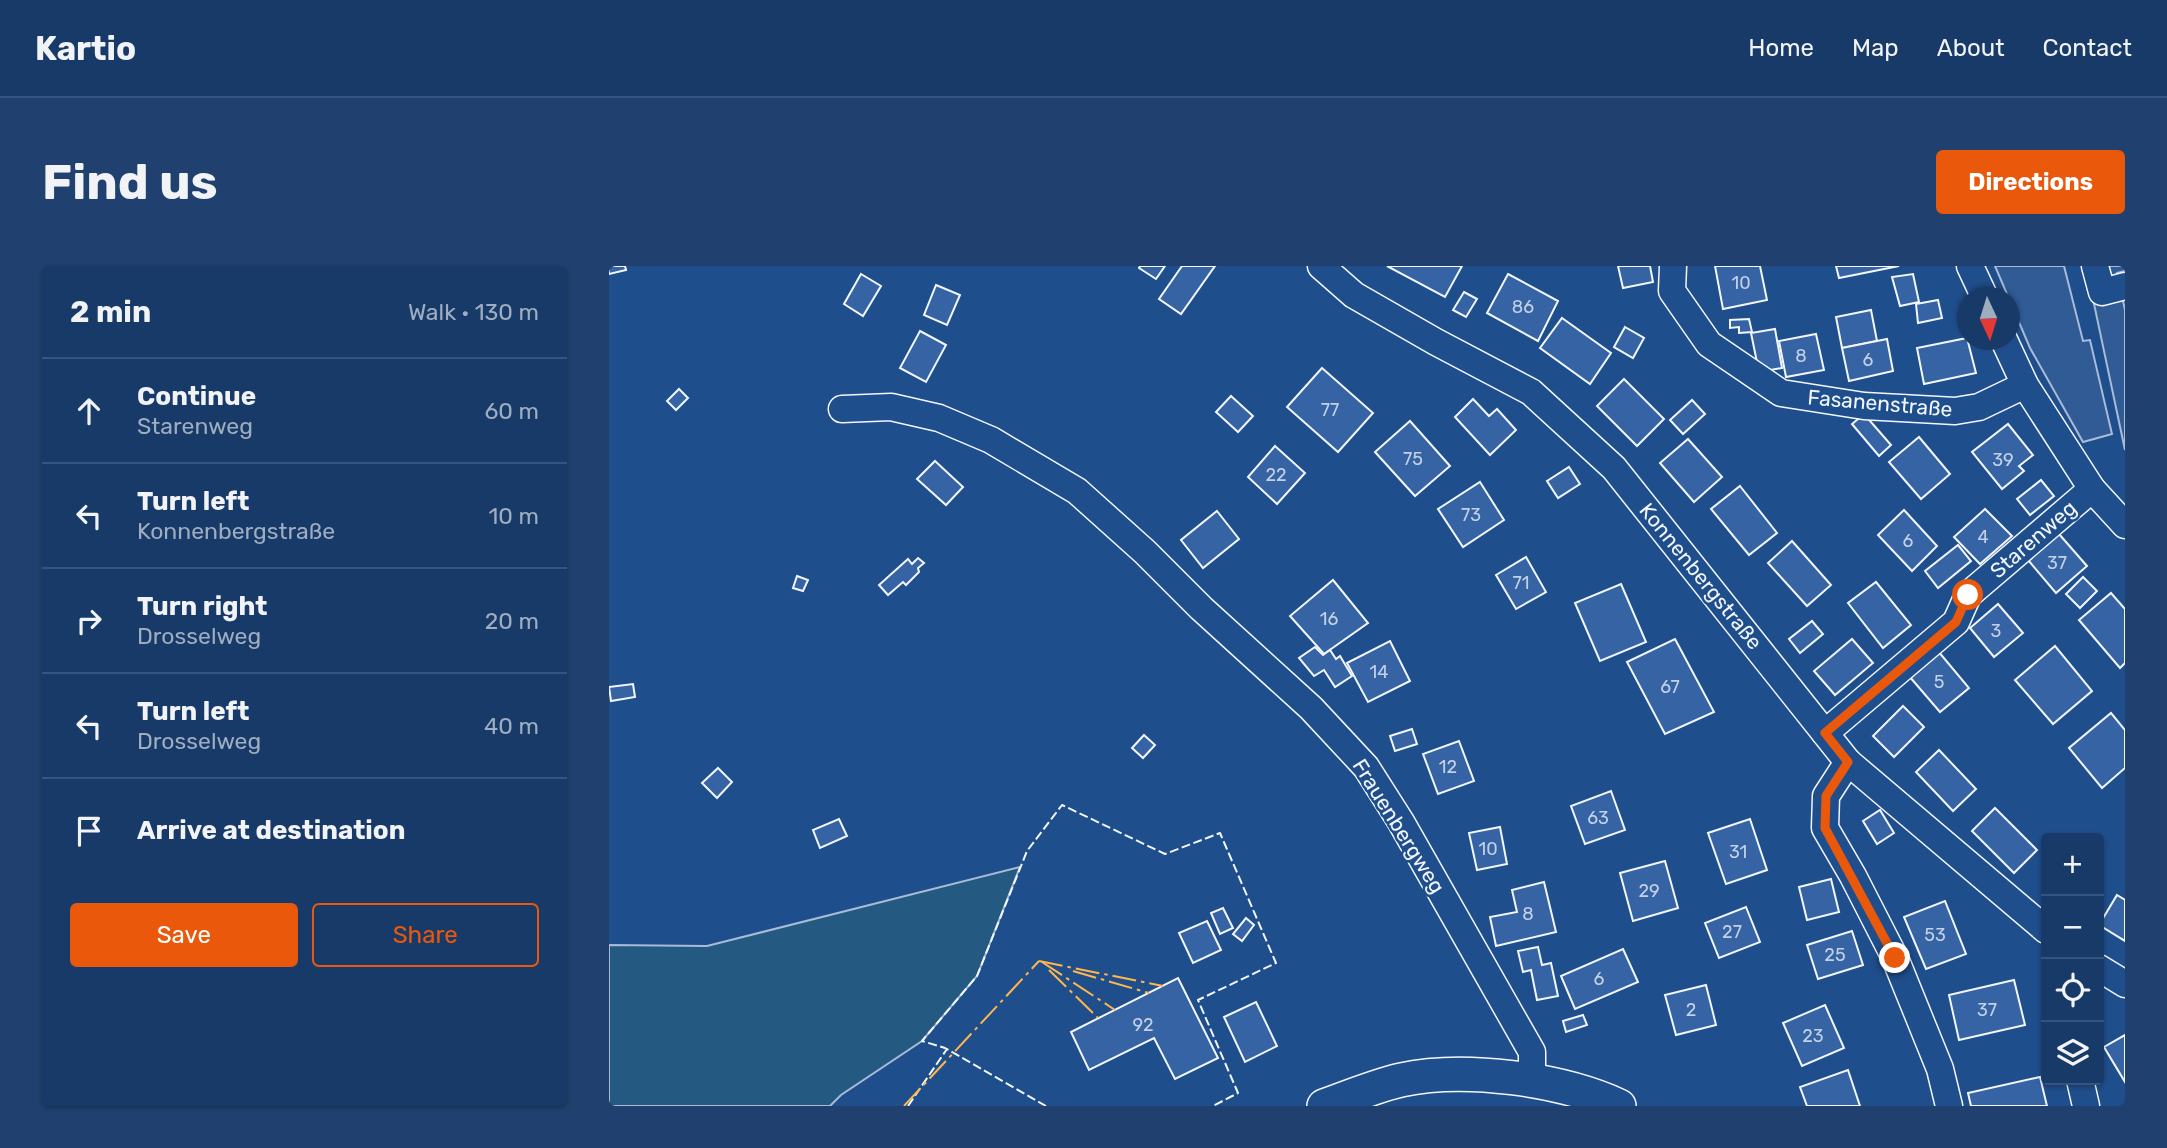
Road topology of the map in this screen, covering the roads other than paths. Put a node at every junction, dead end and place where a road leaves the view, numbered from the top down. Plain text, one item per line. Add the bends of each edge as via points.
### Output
1 (1321, 266) edge
2 (1673, 266) edge
3 (1970, 266) edge
4 (2095, 266) edge
5 (2125, 286) edge
6 (1980, 287) edge
7 (2009, 350) edge
8 (2025, 384) junction
9 (842, 409) dead end
10 (2092, 489) junction
11 (2125, 526) edge
12 (1825, 733) junction
13 (1848, 762) junction
14 (2041, 926) edge
15 (2104, 971) edge
16 (2125, 984) edge
17 (1532, 1081) junction
18 (2081, 1085) edge
19 (1324, 1106) edge
20 (1619, 1106) edge
21 (1949, 1106) edge
22 (2086, 1106) edge

1 - 12 street, Konnenbergstraße via 1354,295 1531,392 1614,468
2 - 8 street, Fasanenstraße via 1672,291 1709,344 1781,393 1864,406 1955,411 1979,407
3 - 6 street
4 - 5 street via 2102,292
7 - 8 street
8 - 10 street
9 - 17 street, Frauenbergweg via 891,407 939,418 991,440 1077,491 1311,708 1366,767 1401,822 1532,1052
10 - 11 street
10 - 12 street, Starenweg via 1968,595 1956,622
12 - 13 street, Konnenbergstraße
13 - 14 street, Konnenbergstraße
13 - 21 street via 1826,796 1825,828 1895,958 1940,1069
15 - 16 street
17 - 19 main road via 1441,1075 1402,1080
17 - 20 main road via 1597,1096
18 - 22 street

